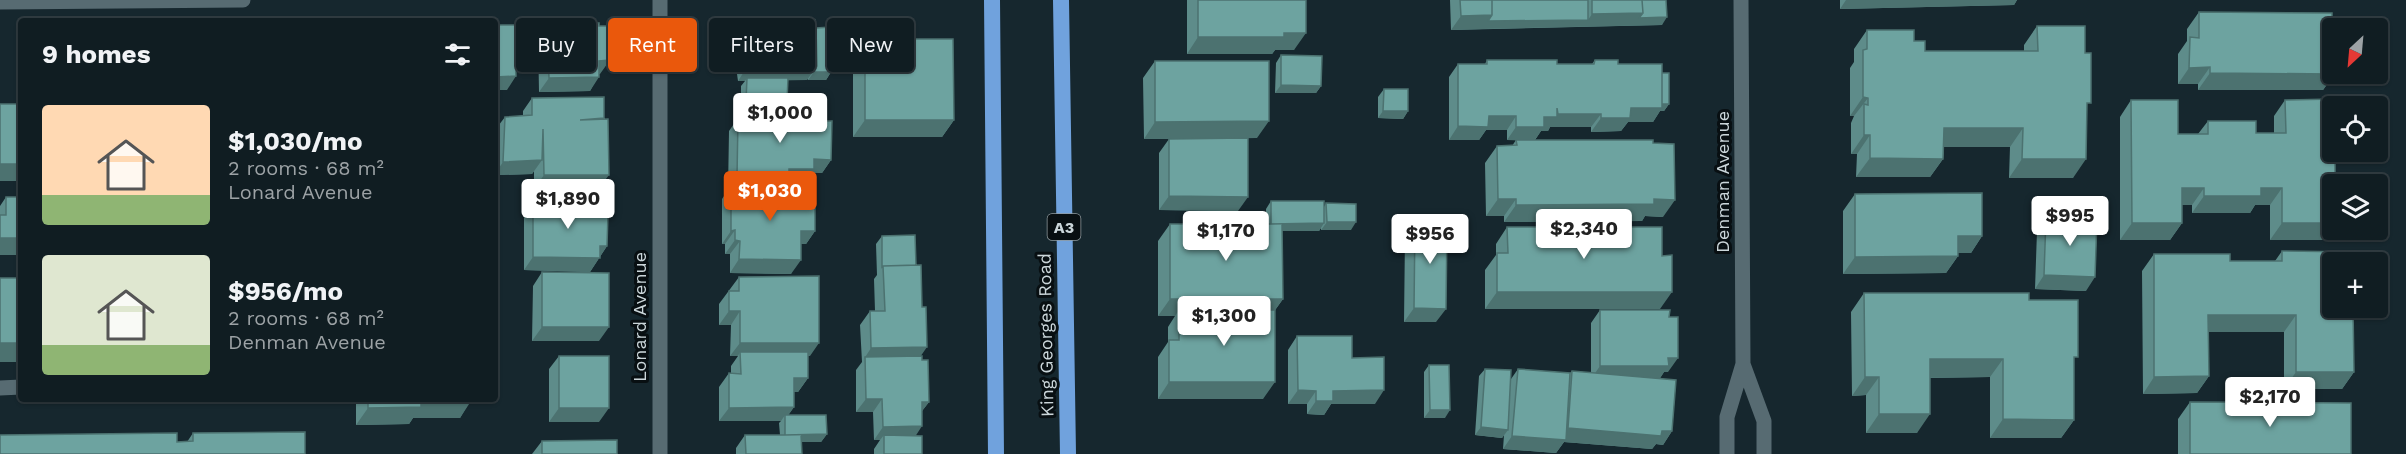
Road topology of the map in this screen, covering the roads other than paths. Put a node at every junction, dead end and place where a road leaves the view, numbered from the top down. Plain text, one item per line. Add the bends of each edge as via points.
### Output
1 (243, 0) edge
2 (660, 0) edge
3 (992, 0) edge
4 (1061, 0) edge
5 (1741, 0) edge
6 (0, 2) edge
7 (1743, 364) junction
8 (18, 387) edge
9 (0, 388) edge
10 (660, 454) edge
11 (996, 454) edge
12 (1068, 454) edge
13 (1727, 454) edge
14 (1764, 454) edge

1 - 6 street
2 - 10 street, Lonard Avenue
3 - 11 highway
4 - 12 highway, King Georges Road / A3
5 - 7 street, Denman Avenue
7 - 13 street, Denman Avenue via 1727,417
7 - 14 street, Denman Avenue via 1764,421
8 - 9 street

